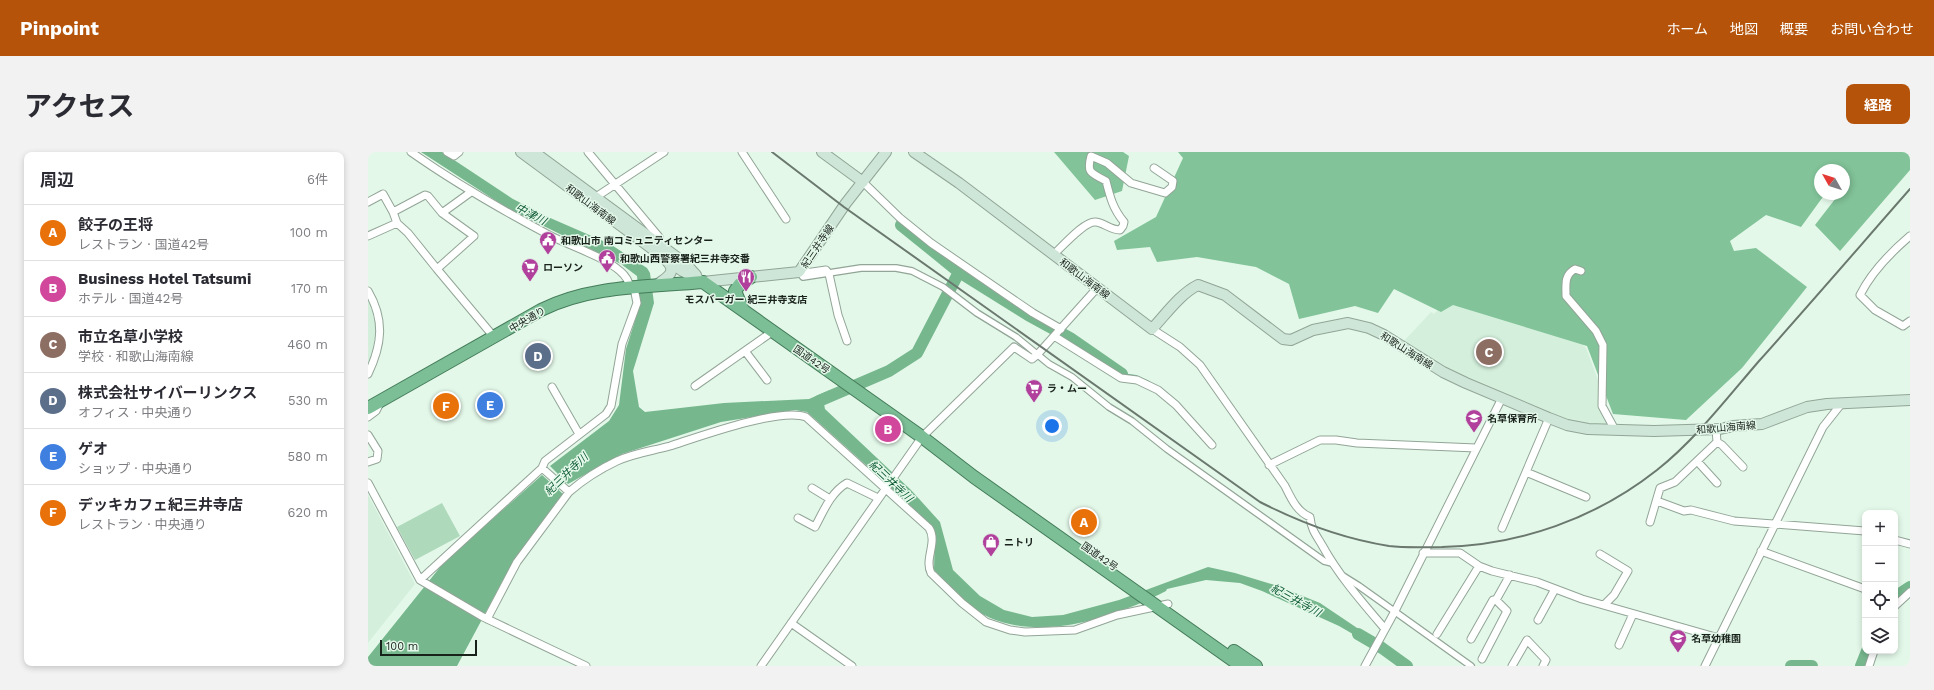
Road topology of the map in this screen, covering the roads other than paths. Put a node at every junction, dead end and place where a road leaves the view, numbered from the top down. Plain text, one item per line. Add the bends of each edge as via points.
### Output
1 (411, 152) edge
2 (447, 152) edge
3 (459, 152) edge
4 (521, 152) edge
5 (534, 152) edge
6 (588, 152) edge
7 (664, 152) edge
8 (742, 152) edge
9 (822, 152) edge
10 (886, 152) edge
11 (914, 152) edge
12 (1154, 168) dead end
13 (863, 182) junction
14 (615, 184) junction
15 (471, 192) junction
16 (594, 201) junction
17 (368, 202) edge
18 (392, 212) junction
19 (442, 213) junction
20 (786, 219) dead end
21 (397, 223) junction
22 (368, 236) edge
23 (1910, 236) edge
24 (655, 242) junction
25 (1054, 254) junction
26 (663, 257) junction
27 (437, 269) junction
28 (800, 270) junction
29 (1581, 271) dead end
30 (829, 274) junction
31 (751, 277) junction
32 (703, 282) junction
33 (655, 287) junction
34 (1098, 287) junction
35 (634, 288) junction
36 (368, 291) edge
37 (743, 312) junction
38 (1910, 321) edge
39 (1061, 329) junction
40 (1152, 329) junction
41 (772, 332) junction
42 (1054, 336) junction
43 (494, 337) junction
44 (847, 340) dead end
45 (745, 351) junction
46 (1037, 356) junction
47 (368, 374) edge
48 (767, 380) dead end
49 (695, 386) dead end
50 (552, 387) dead end
51 (1502, 398) junction
52 (383, 400) junction
53 (1910, 400) edge
54 (1842, 403) junction
55 (368, 408) edge
56 (368, 417) edge
57 (1549, 418) junction
58 (1716, 429) junction
59 (1615, 430) junction
60 (579, 434) junction
61 (368, 435) edge
62 (922, 437) junction
63 (1717, 442) junction
64 (1212, 446) dead end
65 (1476, 448) junction
66 (1697, 461) junction
67 (368, 462) edge
68 (1268, 465) junction
69 (1744, 467) dead end
70 (544, 469) junction
71 (1526, 472) junction
72 (368, 483) edge
73 (1717, 483) dead end
74 (812, 488) dead end
75 (886, 488) junction
76 (567, 491) junction
77 (1586, 497) dead end
78 (878, 498) junction
79 (830, 499) junction
80 (1657, 501) junction
81 (798, 518) dead end
82 (1650, 522) dead end
83 (1775, 524) junction
84 (1502, 528) dead end
85 (1862, 531) edge
86 (1898, 541) edge
87 (1910, 544) edge
88 (1761, 551) junction
89 (1423, 553) junction
90 (1600, 554) dead end
91 (1332, 563) junction
92 (1479, 566) junction
93 (1341, 575) junction
94 (1510, 575) junction
95 (422, 582) junction
96 (1862, 588) edge
97 (1555, 589) junction
98 (1910, 592) edge
99 (1496, 600) junction
100 (1159, 603) junction
101 (1898, 603) edge
102 (1604, 605) junction
103 (1395, 611) junction
104 (1633, 614) junction
105 (485, 618) junction
106 (1538, 620) dead end
107 (791, 624) junction
108 (1384, 629) junction
109 (1437, 634) dead end
110 (1719, 638) junction
111 (1471, 639) dead end
112 (1619, 644) dead end
113 (1873, 654) edge
114 (1482, 659) dead end
115 (586, 666) edge
116 (761, 666) edge
117 (852, 666) edge
118 (1241, 666) edge
119 (1256, 666) edge
120 (1365, 666) edge
121 (1471, 666) edge
122 (1512, 666) edge
123 (1543, 666) edge
124 (1705, 666) edge
125 (1869, 666) edge

1 - 15 street
2 - 3 street via 454,156
4 - 16 main road, 和歌山海南線
5 - 16 main road, 和歌山海南線
6 - 14 street
7 - 14 street
8 - 20 street
9 - 13 main road
10 - 13 main road
11 - 25 main road, 和歌山海南線 via 959,182
12 - 25 street via 1173,181 1172,187 1165,193 1131,183 1107,163 1091,156 1088,166 1090,171 1106,181 1111,203 1124,222 1123,226 1120,230 1114,230 1095,222 1087,223
13 - 28 main road, 紀三井寺線
13 - 39 street via 900,218 931,243 1033,314
14 - 16 street
14 - 24 street via 659,237
15 - 19 street
15 - 35 street via 572,246 610,263 621,271
16 - 24 main road, 和歌山海南線
16 - 26 main road, 和歌山海南線
17 - 18 street via 382,194
18 - 19 street via 425,195
18 - 21 street
19 - 27 street via 474,236
21 - 22 street
21 - 27 street
23 - 38 street via 1869,277 1860,294 1874,310 1904,326
24 - 32 main road, 和歌山海南線 via 686,264
25 - 34 main road, 和歌山海南線
26 - 32 main road, 和歌山海南線
26 - 33 main road via 671,266 671,270 667,279
27 - 43 street
28 - 30 street via 805,273 826,270
28 - 31 main road, 紀三井寺線
29 - 59 street via 1575,269 1570,272 1566,279 1566,296 1596,331 1602,345 1602,406
30 - 44 street via 838,315
30 - 46 street via 861,268 896,268 912,272 943,287 1016,338
31 - 32 main road, 紀三井寺線
31 - 37 highway via 735,291
32 - 33 highway, 中央通り
32 - 37 highway, 国道42号
33 - 35 highway, 中央通り
34 - 39 street
34 - 40 main road, 和歌山海南線
35 - 43 highway, 中央通り via 599,291 566,299
35 - 60 street via 637,303 622,344 612,406 606,414
36 - 47 street via 376,309 380,330 378,351
37 - 41 highway, 国道42号
39 - 42 street
40 - 51 main road, 和歌山海南線 via 1198,285 1225,295 1283,339 1291,340 1313,330 1348,323 1369,328 1443,372
40 - 68 street via 1180,347 1200,365
41 - 45 street
41 - 62 highway, 国道42号
42 - 46 street
42 - 64 street via 1121,378 1137,380 1158,390 1176,405
43 - 52 highway, 中央通り
45 - 48 street
45 - 49 street
46 - 62 street via 1032,359 1014,347
46 - 91 street via 1085,386 1092,395 1132,421 1324,561
50 - 60 street
51 - 57 main road, 和歌山海南線
51 - 65 street
52 - 55 highway, 中央通り
52 - 56 street
53 - 54 main road, 和歌山海南線
54 - 58 main road, 和歌山海南線 via 1807,407 1762,424
54 - 83 street via 1823,427
57 - 59 main road, 和歌山海南線 via 1588,429
57 - 71 street
58 - 59 main road, 和歌山海南線
58 - 63 street
60 - 70 street via 545,460
61 - 67 street via 378,451 376,459
62 - 75 street
62 - 100 highway, 国道42号 via 974,477
63 - 66 street
63 - 69 street
65 - 68 street via 1320,440
65 - 89 street
66 - 73 street
66 - 80 street via 1675,482 1660,488
68 - 91 street via 1285,486 1294,504 1303,515 1310,517 1313,532
70 - 76 street
70 - 95 street
71 - 77 street
71 - 84 street
72 - 95 street
74 - 79 street
75 - 76 street via 806,418 799,415 739,424 669,446 633,454
75 - 78 street
75 - 100 street via 931,532 931,573 986,622 1025,632 1075,630
76 - 105 street via 517,562
78 - 79 street via 847,483
78 - 107 street
79 - 81 street via 814,527
80 - 82 street
80 - 83 street via 1684,511 1691,510 1734,521
83 - 85 street
83 - 88 street
86 - 87 street
88 - 96 street
88 - 110 street
89 - 92 street via 1460,553
89 - 103 street
90 - 102 street via 1628,571 1614,595
91 - 93 street
92 - 94 street
92 - 109 street
93 - 103 street
93 - 108 street
94 - 97 street
94 - 99 street
95 - 105 street
97 - 102 street
97 - 106 street
98 - 101 street
99 - 111 street via 1493,600
99 - 114 street via 1507,611
100 - 118 highway, 国道42号
100 - 119 highway, 国道42号
102 - 104 street
103 - 108 street
103 - 121 street
104 - 110 street
104 - 112 street
105 - 115 street
107 - 116 street
107 - 117 street
108 - 120 street
110 - 124 street
113 - 125 street
122 - 123 street via 1527,640 1546,660

